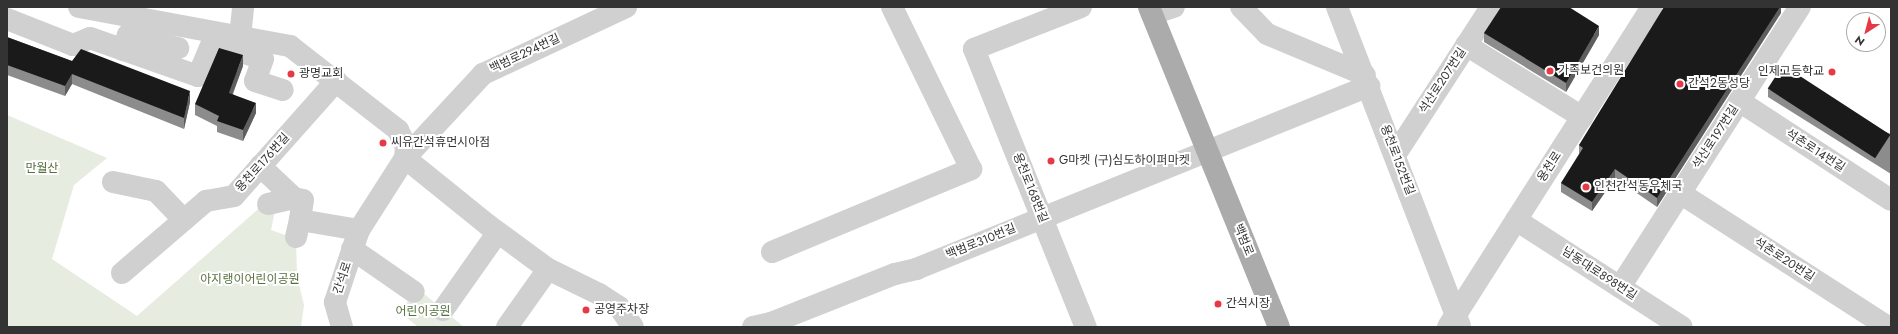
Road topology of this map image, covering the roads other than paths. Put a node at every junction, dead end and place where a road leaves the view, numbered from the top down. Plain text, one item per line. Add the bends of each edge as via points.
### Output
1 (79, 7) edge
2 (243, 7) edge
3 (626, 7) edge
4 (892, 7) edge
5 (1081, 7) edge
6 (1174, 7) edge
7 (1241, 7) edge
8 (1337, 7) edge
9 (1490, 7) edge
10 (1652, 7) edge
11 (1794, 9) edge
12 (1150, 11) edge
13 (7, 19) edge
14 (240, 37) junction
15 (1466, 45) junction
16 (178, 48) dead end
17 (123, 50) junction
18 (336, 81) junction
19 (1367, 81) junction
20 (283, 90) dead end
21 (1739, 101) junction
22 (1582, 117) junction
23 (1208, 153) junction
24 (1395, 155) junction
25 (405, 158) junction
26 (260, 166) junction
27 (113, 182) dead end
28 (1680, 193) junction
29 (294, 198) junction
30 (1891, 200) edge
31 (268, 204) dead end
32 (1042, 217) junction
33 (184, 220) junction
34 (1516, 220) junction
35 (498, 232) junction
36 (356, 240) junction
37 (772, 252) dead end
38 (548, 269) junction
39 (122, 273) dead end
40 (1620, 287) junction
41 (414, 292) dead end
42 (443, 310) dead end
43 (1079, 323) edge
44 (1455, 323) edge
45 (767, 326) edge
46 (342, 327) edge
47 (507, 327) edge
48 (633, 327) edge
49 (1279, 327) edge
50 (1682, 327) edge
51 (1888, 327) edge

1 - 14 street
2 - 14 street
3 - 25 street, 백범로294번길 via 483,74
4 - 37 street via 971,169
5 - 32 street, 용천로168번길 via 974,49
6 - 12 street, 백범로
7 - 19 street via 1267,34
8 - 19 street, 용천로152번길
9 - 15 street, 석산로207번길
10 - 22 street, 용천로
11 - 21 street, 석산로197번길
12 - 23 main road, 백범로
13 - 17 street via 73,45 90,38
14 - 18 street via 290,46
15 - 22 street
15 - 24 street, 석산로207번길
16 - 17 street via 128,35
17 - 20 street via 198,76 212,44 263,59 255,81
18 - 25 street via 398,130 406,146
18 - 26 street, 용천로176번길
19 - 23 street
19 - 24 street, 용천로152번길
21 - 28 street, 석산로197번길
21 - 30 street, 석촌로14번길
22 - 34 street, 용천로
23 - 32 street, 백범로310번길
23 - 49 main road, 백범로
24 - 44 street, 용천로152번길
25 - 35 street
25 - 36 street, 간석로
26 - 29 street
26 - 33 street, 용천로176번길 via 234,196 206,201
27 - 33 street via 156,191
28 - 40 street, 석산로197번길
28 - 51 street, 석촌로20번길
29 - 31 street
29 - 36 street via 304,200 298,228
32 - 43 street, 용천로168번길
32 - 45 street, 백범로310번길
33 - 39 street, 용천로176번길
34 - 40 street, 남동대로898번길
34 - 44 street, 용천로
35 - 38 street
35 - 42 street
36 - 41 street
36 - 46 street, 간석로 via 335,302
38 - 47 street
38 - 48 street via 600,294 620,307
40 - 50 street, 남동대로898번길

